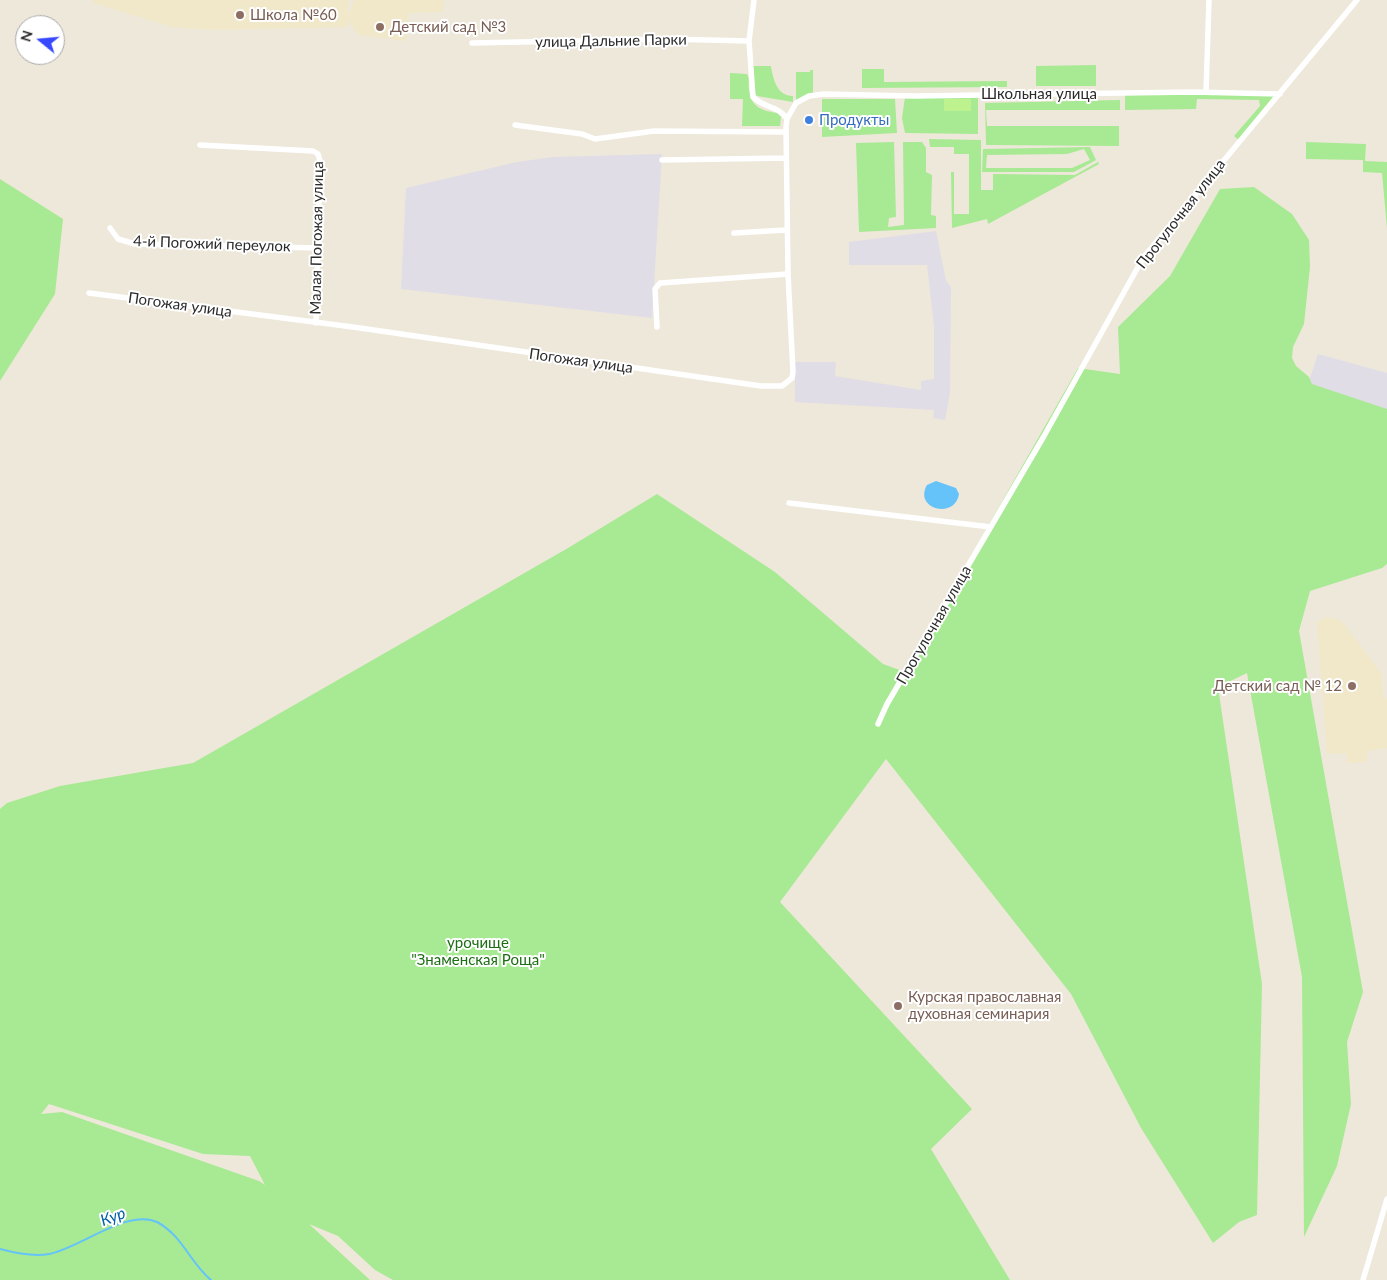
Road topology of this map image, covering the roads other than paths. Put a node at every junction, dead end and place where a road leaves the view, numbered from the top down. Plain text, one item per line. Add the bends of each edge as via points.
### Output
1 (754, 0) edge
2 (1209, 0) edge
3 (1357, 0) edge
4 (749, 41) junction
5 (472, 43) dead end
6 (1206, 92) junction
7 (1280, 94) junction
8 (798, 101) joint
9 (787, 119) junction
10 (515, 125) dead end
11 (786, 132) junction
12 (200, 145) dead end
13 (786, 158) junction
14 (662, 160) dead end
15 (110, 228) dead end
16 (787, 230) junction
17 (734, 233) dead end
18 (319, 248) junction
19 (788, 274) junction
20 (89, 293) dead end
21 (316, 323) junction
22 (657, 327) dead end
23 (788, 503) dead end
24 (991, 527) junction
25 (878, 724) dead end
26 (1387, 1199) edge
27 (1363, 1280) edge

1 - 4 street
2 - 6 street
3 - 7 street, Прогулочная улица
4 - 5 street, улица Дальние Парки via 666,39
4 - 9 street via 753,97 761,105 778,110
6 - 7 street, Школьная улица
6 - 8 street, Школьная улица via 824,94
7 - 24 street, Прогулочная улица via 1143,258
8 - 9 street, Погожая улица
9 - 11 street, Погожая улица
10 - 11 street via 582,134 595,139 654,131
11 - 13 street, Погожая улица
12 - 18 street, Малая Погожая улица via 313,151 318,154
13 - 14 street
13 - 16 street, Погожая улица
15 - 18 street, 4-й Погожий переулок via 118,238 134,244
16 - 17 street
16 - 19 street, Погожая улица
18 - 21 street, Малая Погожая улица
19 - 21 street, Погожая улица via 793,372 792,378 782,386 761,386
19 - 22 street via 660,283 655,289
20 - 21 street, Погожая улица
23 - 24 street
24 - 25 street, Прогулочная улица
26 - 27 street

